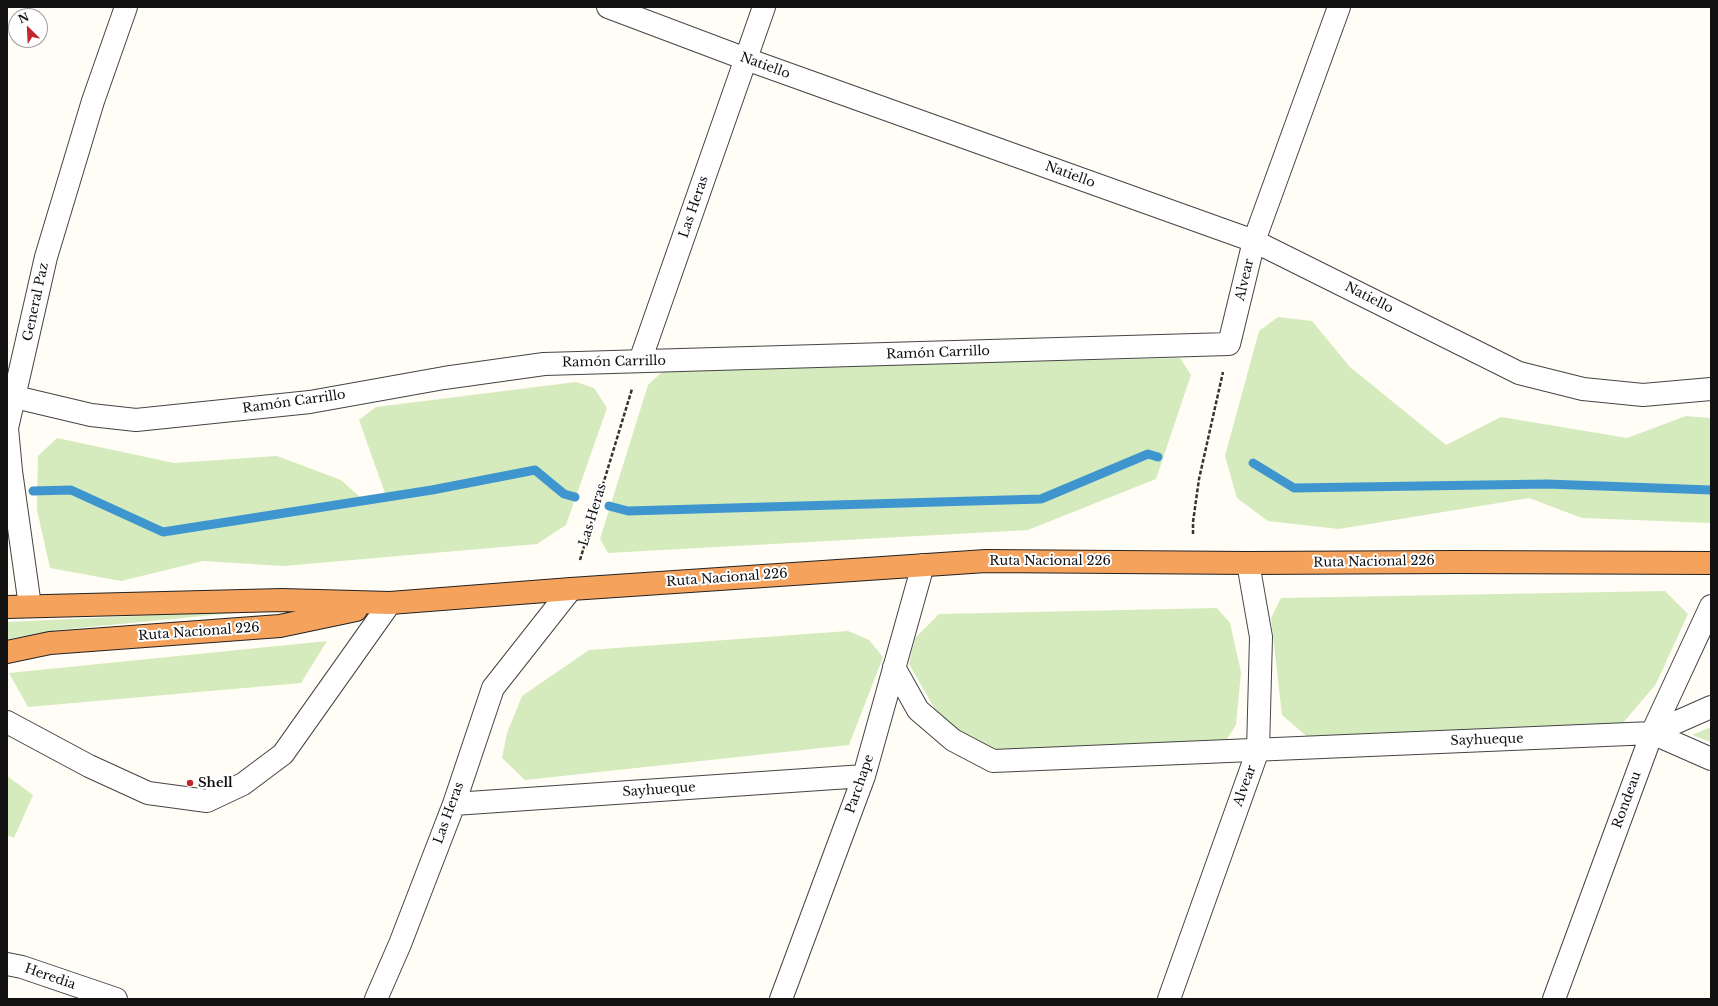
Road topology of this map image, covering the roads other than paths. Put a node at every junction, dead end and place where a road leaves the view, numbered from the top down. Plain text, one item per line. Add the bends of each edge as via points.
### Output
1 (126, 7) edge
2 (608, 7) edge
3 (764, 7) edge
4 (1339, 7) edge
5 (746, 59) junction
6 (1254, 241) junction
7 (1229, 344) joint
8 (640, 361) junction
9 (1711, 389) edge
10 (11, 395) edge
11 (1248, 564) junction
12 (1711, 564) edge
13 (923, 565) junction
14 (571, 589) junction
15 (390, 603) junction
16 (30, 606) junction
17 (1711, 606) edge
18 (7, 607) edge
19 (7, 652) edge
20 (894, 667) junction
21 (1711, 707) edge
22 (7, 722) edge
23 (1652, 733) junction
24 (1258, 750) junction
25 (1711, 759) edge
26 (864, 776) junction
27 (454, 804) junction
28 (7, 964) edge
29 (116, 999) edge
30 (376, 999) edge
31 (782, 999) edge
32 (1169, 999) edge
33 (1554, 999) edge

1 - 10 street, General Paz via 93,102 46,256
2 - 5 street, Natiello
3 - 5 street, Las Heras
4 - 6 street, Alvear
5 - 6 street, Natiello
5 - 8 street, Las Heras
6 - 7 street, Alvear
6 - 9 street, Natiello via 1520,373 1583,389 1643,395
7 - 8 street, Ramón Carrillo
8 - 10 street, Ramón Carrillo via 544,364 444,378 310,402 136,420 91,415
10 - 16 street, General Paz via 8,428 11,471
11 - 12 highway, Ruta Nacional 226
11 - 13 highway, Ruta Nacional 226 via 986,561
11 - 24 street, Alvear via 1261,637
13 - 14 highway, Ruta Nacional 226
13 - 20 street, Parchape
14 - 15 highway, Ruta Nacional 226
14 - 27 street, Las Heras via 493,688
15 - 16 highway, Ruta Nacional 226 via 282,600
15 - 19 highway, Ruta Nacional 226 via 280,626 50,643
15 - 22 street via 283,754 243,784 207,801 148,793 89,766
16 - 18 highway, Ruta Nacional 226
17 - 23 street, Rondeau
20 - 24 street, Sayhueque via 918,710 953,740 993,761
20 - 26 street, Parchape
21 - 23 street
23 - 24 street, Sayhueque
23 - 25 street, Sayhueque
23 - 33 street, Rondeau
24 - 32 street, Alvear
26 - 27 street, Sayhueque
26 - 31 street, Parchape
27 - 30 street, Las Heras
28 - 29 street, Heredia via 22,966

